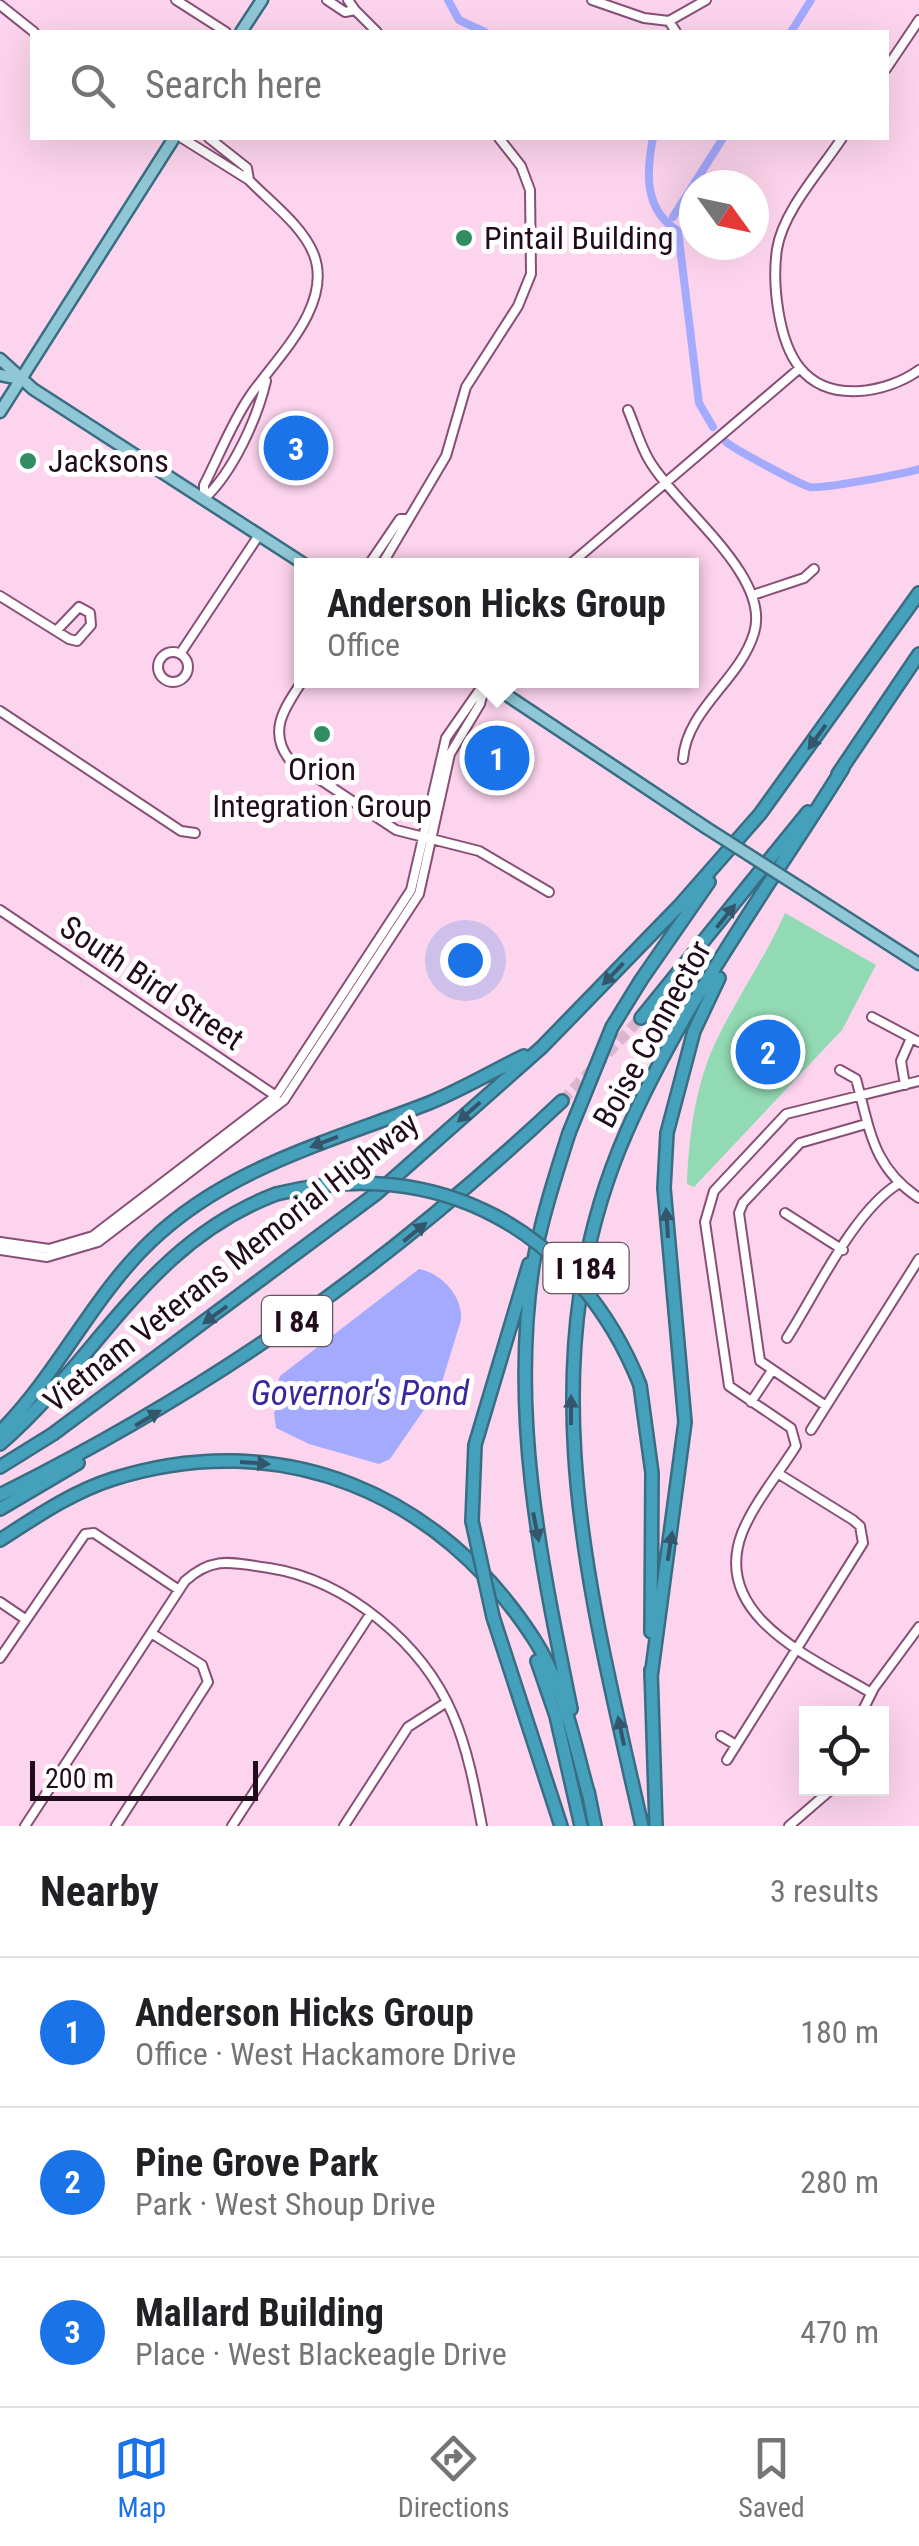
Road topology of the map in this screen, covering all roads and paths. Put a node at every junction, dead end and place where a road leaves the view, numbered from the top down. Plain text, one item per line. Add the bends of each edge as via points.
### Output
1 (176, 0) edge
2 (262, 0) edge
3 (327, 0) edge
4 (348, 0) edge
5 (592, 0) edge
6 (706, 0) edge
7 (0, 5) edge
8 (354, 10) junction
9 (919, 20) edge
10 (669, 21) junction
11 (31, 30) edge
12 (223, 30) edge
13 (241, 30) edge
14 (376, 30) edge
15 (675, 30) edge
16 (889, 65) edge
17 (173, 140) edge
18 (185, 140) edge
19 (212, 140) edge
20 (499, 140) edge
21 (841, 140) edge
22 (249, 180) junction
23 (0, 359) edge
24 (800, 368) junction
25 (919, 370) edge
26 (0, 375) edge
27 (20, 380) junction
28 (628, 410) dead end
29 (0, 412) edge
30 (665, 482) junction
31 (204, 499) junction
32 (406, 518) junction
33 (259, 534) junction
34 (295, 558) edge
35 (373, 558) edge
36 (387, 558) edge
37 (577, 558) edge
38 (814, 569) dead end
39 (919, 594) edge
40 (0, 596) edge
41 (753, 596) junction
42 (58, 630) junction
43 (180, 654) junction
44 (919, 654) edge
45 (298, 688) edge
46 (479, 688) edge
47 (496, 688) edge
48 (0, 711) edge
49 (683, 759) dead end
50 (843, 768) junction
51 (760, 814) junction
52 (196, 834) dead end
53 (429, 838) junction
54 (548, 892) dead end
55 (0, 910) edge
56 (738, 938) junction
57 (919, 964) edge
58 (872, 1017) dead end
59 (641, 1018) tunnel mouth
60 (915, 1040) edge
61 (542, 1047) junction
62 (840, 1070) dead end
63 (919, 1081) edge
64 (905, 1085) junction
65 (276, 1096) junction
66 (861, 1096) junction
67 (562, 1100) tunnel mouth
68 (866, 1124) junction
69 (204, 1158) junction
70 (898, 1184) junction
71 (919, 1198) edge
72 (785, 1213) dead end
73 (542, 1222) junction
74 (0, 1246) edge
75 (843, 1250) junction
76 (919, 1259) edge
77 (787, 1338) dead end
78 (771, 1372) junction
79 (751, 1402) junction
80 (826, 1406) junction
81 (811, 1430) dead end
82 (0, 1432) edge
83 (121, 1434) junction
84 (0, 1444) edge
85 (0, 1466) edge
86 (778, 1474) junction
87 (0, 1495) edge
88 (0, 1508) edge
89 (0, 1540) edge
90 (180, 1590) junction
91 (500, 1596) junction
92 (0, 1602) edge
93 (371, 1613) junction
94 (26, 1619) junction
95 (919, 1626) edge
96 (151, 1633) junction
97 (798, 1648) junction
98 (0, 1658) edge
99 (651, 1677) junction
100 (870, 1693) junction
101 (447, 1702) junction
102 (864, 1706) edge
103 (722, 1736) dead end
104 (736, 1745) junction
105 (727, 1760) dead end
106 (588, 1796) junction
107 (824, 1796) edge
108 (25, 1826) edge
109 (116, 1826) edge
110 (232, 1826) edge
111 (344, 1826) edge
112 (482, 1826) edge
113 (561, 1826) edge
114 (580, 1826) edge
115 (595, 1826) edge
116 (642, 1826) edge
117 (656, 1826) edge
118 (789, 1826) edge

1 - 12 street
2 - 13 main road
3 - 8 street via 345,12
4 - 8 street
5 - 10 street
6 - 10 street
7 - 11 street
8 - 14 street
9 - 16 street
10 - 15 street
17 - 27 main road
18 - 22 street
19 - 22 street via 247,168
20 - 32 street via 526,178 533,214 527,287 466,387 446,456
21 - 24 street via 777,247 784,332
22 - 31 street via 308,243 318,280 313,302 267,378 236,451
23 - 27 main road
24 - 25 street via 817,382 852,392 893,384
24 - 30 street
26 - 27 main road
27 - 29 main road
27 - 31 main road
28 - 30 street
30 - 37 street
30 - 41 street
31 - 33 main road
32 - 35 street
32 - 36 street
33 - 34 main road
33 - 43 street
38 - 41 street
39 -> 51 highway, Vietnam Veterans Memorial Highway / I 84
40 - 42 street
41 - 49 street via 758,610 752,642 684,737
42 - 42 street via 69,639 83,638 90,613 78,607
43 - 43 street via 161,658 158,668 166,680 186,674
44 - 50 highway
45 - 53 street via 280,718 280,744 296,764 386,823
46 - 53 street via 446,738
47 - 57 main road, bridge
48 - 52 street
50 - 56 highway, Boise Connector / I 184
59 -> 50 highway
51 -> 61 highway, Vietnam Veterans Memorial Highway / I 84
51 - 73 highway, Boise Connector / I 184, bridge via 641,980 604,1044
53 - 54 street via 479,851
53 - 65 street via 406,898
53 - 69 street via 424,881 409,912 293,1088 272,1111
55 - 65 street, South Bird Street
99 -> 56 highway via 685,1422 664,1188 668,1133 694,1032
116 -> 56 highway, Boise Connector / I 184 via 573,1479 576,1336 593,1236 625,1135 666,1053
58 - 60 street
60 - 64 street via 901,1061
61 -> 82 highway via 434,1101 234,1179 194,1204 131,1262
61 -> 85 highway, Vietnam Veterans Memorial Highway / I 84 via 347,1216 53,1434
62 - 66 street via 856,1079
63 - 64 street
64 - 66 street
65 - 69 street
66 - 68 street
66 - 79 street via 786,1114 708,1201 730,1386
83 -> 67 highway, Vietnam Veterans Memorial Highway / I 84 via 376,1263
68 - 70 street via 878,1158
68 - 78 street via 800,1144 739,1213 760,1361
69 - 74 street via 121,1222 71,1245
70 - 71 street
70 - 75 street via 882,1194
72 - 75 street
73 -> 106 highway, Boise Connector / I 184 via 526,1350 528,1480
73 - 113 highway, bridge via 486,1395 475,1445 472,1521 493,1617
75 - 77 street
76 - 80 street
78 - 79 street
78 - 80 street
79 - 86 street via 797,1437
80 - 81 street
83 - 87 highway, Vietnam Veterans Memorial Highway / I 84
83 - 88 highway
84 - 99 highway, bridge via 64,1382 165,1261 211,1224 276,1194 330,1182 435,1192 501,1216 530,1236 586,1290 625,1348 640,1385 652,1473
86 - 97 street via 742,1532 739,1581 748,1608
86 - 97 street via 853,1520 863,1534 860,1551
89 -> 91 highway via 110,1480 184,1464 273,1464 376,1492 450,1543
90 - 93 street via 203,1565 229,1562 282,1570 331,1588
90 - 94 street via 94,1533 85,1534
90 - 96 street
91 - 106 highway via 552,1674
91 - 114 highway via 543,1673
92 - 94 street
93 - 101 street via 418,1658
93 - 110 street
94 - 98 street
95 - 100 street
96 - 108 street
96 - 109 street via 202,1665 208,1682
97 - 100 street
97 - 104 street
99 - 117 highway
100 - 102 street
101 - 111 street via 408,1727
101 - 112 street
103 - 104 street
104 - 105 street
106 - 115 highway, Boise Connector / I 184
107 - 118 street

